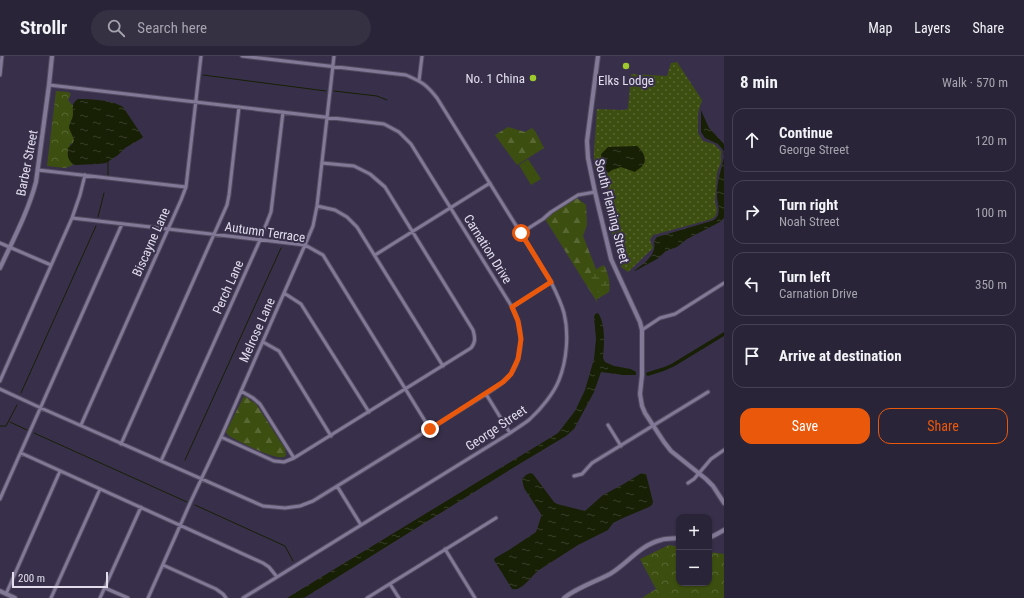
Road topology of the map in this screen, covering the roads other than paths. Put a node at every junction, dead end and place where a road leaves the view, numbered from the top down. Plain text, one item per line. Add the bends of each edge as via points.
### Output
1 (2, 56) edge
2 (52, 56) edge
3 (201, 56) edge
4 (242, 56) edge
5 (334, 56) edge
6 (422, 56) edge
7 (598, 56) edge
8 (332, 67) junction
9 (0, 75) edge
10 (419, 81) junction
11 (49, 85) junction
12 (196, 102) junction
13 (240, 107) junction
14 (283, 112) junction
15 (327, 117) junction
16 (322, 163) junction
17 (38, 170) junction
18 (84, 175) junction
19 (490, 183) junction
20 (186, 187) junction
21 (595, 192) junction
22 (317, 206) junction
23 (451, 208) junction
24 (72, 218) junction
25 (122, 224) junction
26 (168, 229) junction
27 (412, 232) junction
28 (521, 233) junction
29 (214, 234) junction
30 (260, 240) junction
31 (0, 243) edge
32 (305, 246) junction
33 (9, 247) junction
34 (375, 255) junction
35 (51, 265) junction
36 (0, 268) edge
37 (551, 282) junction
38 (724, 283) edge
39 (284, 293) junction
40 (512, 307) junction
41 (642, 330) junction
42 (263, 342) junction
43 (443, 366) junction
44 (0, 381) edge
45 (0, 389) edge
46 (405, 389) junction
47 (241, 392) junction
48 (708, 392) dead end
49 (486, 394) junction
50 (40, 408) junction
51 (368, 412) junction
52 (608, 425) dead end
53 (80, 426) junction
54 (653, 426) junction
55 (430, 429) junction
56 (510, 433) junction
57 (330, 436) junction
58 (221, 437) junction
59 (121, 444) junction
60 (621, 446) junction
61 (724, 450) edge
62 (20, 453) junction
63 (294, 458) junction
64 (161, 461) junction
65 (60, 471) junction
66 (699, 473) junction
67 (574, 476) dead end
68 (202, 479) junction
69 (688, 483) dead end
70 (337, 486) junction
71 (100, 489) junction
72 (0, 499) edge
73 (724, 503) edge
74 (141, 508) junction
75 (496, 518) dead end
76 (180, 525) junction
77 (361, 525) junction
78 (724, 530) edge
79 (712, 536) edge
80 (676, 538) edge
81 (445, 549) junction
82 (163, 565) junction
83 (277, 577) junction
84 (390, 584) junction
85 (105, 588) junction
86 (0, 591) edge
87 (6, 594) junction
88 (15, 598) edge
89 (51, 598) edge
90 (100, 598) edge
91 (128, 598) edge
92 (148, 598) edge
93 (226, 598) edge
94 (243, 598) edge
95 (367, 598) edge
96 (399, 598) edge
97 (475, 598) edge
98 (564, 598) edge

1 - 9 street
2 - 11 street, Barber Street
3 - 12 street, Biscayne Lane
4 - 8 street
5 - 8 street, Melrose Lane
6 - 10 street
7 - 21 street, South Fleming Street via 587,141
8 - 10 street via 406,75
8 - 15 street, Melrose Lane
10 - 19 street, George Street via 437,98
11 - 12 street, Carnation Drive
11 - 17 street, Barber Street
12 - 13 street, Carnation Drive
12 - 20 street, Biscayne Lane
13 - 14 street, Carnation Drive
13 - 29 street via 227,205
14 - 15 street, Carnation Drive
14 - 30 street, Perch Lane via 271,212
15 - 16 street, Melrose Lane
15 - 23 street, Carnation Drive via 384,124 399,132 411,144
16 - 22 street, Melrose Lane
16 - 27 street via 354,166 370,174 384,187
17 - 18 street
17 - 33 street, Barber Street via 32,195
18 - 20 street
18 - 24 street
19 - 23 street
19 - 28 street, George Street
20 - 26 street, Biscayne Lane
21 - 28 street via 578,195
21 - 41 street, South Fleming Street via 611,259
22 - 32 street, Melrose Lane
22 - 34 street via 335,210 347,217 357,226
23 - 27 street
23 - 40 street, Carnation Drive
24 - 25 street, Autumn Terrace
24 - 35 street
25 - 26 street, Autumn Terrace
25 - 50 street
26 - 29 street, Autumn Terrace
26 - 53 street, Biscayne Lane
27 - 34 street
27 - 43 street via 473,330 475,338 471,348
28 - 37 street, George Street
29 - 30 street, Autumn Terrace
29 - 59 street
30 - 32 street, Autumn Terrace
30 - 64 street, Perch Lane
31 - 33 street
32 - 39 street, Melrose Lane
32 - 46 street, Autumn Terrace via 323,255
33 - 35 street
33 - 36 street, Barber Street
34 - 43 street
35 - 44 street
37 - 40 street
37 - 56 street, George Street via 564,314 566,356 559,380 548,399 530,419
38 - 41 street via 675,314 660,318
39 - 42 street, Melrose Lane
39 - 51 street via 302,304
40 - 49 street, Carnation Drive via 521,339 518,359 511,374
41 - 54 street, South Fleming Street via 640,394 642,406
42 - 47 street, Melrose Lane
42 - 57 street via 279,351
43 - 46 street
45 - 50 street, Carnation Drive
46 - 51 street
46 - 55 street, Autumn Terrace
47 - 58 street, Melrose Lane
47 - 63 street via 260,404
48 - 54 street
49 - 55 street, Carnation Drive
49 - 56 street
50 - 53 street, Carnation Drive
50 - 62 street
51 - 57 street
52 - 60 street
53 - 59 street, Carnation Drive
54 - 60 street
54 - 66 street, South Fleming Street via 671,451
55 - 70 street, Carnation Drive
56 - 77 street, George Street
57 - 63 street
58 - 63 street via 274,461 284,462
58 - 68 street, Melrose Lane
59 - 64 street, Carnation Drive
60 - 67 street via 592,463 582,474
61 - 66 street via 711,459
62 - 65 street
62 - 72 street
64 - 68 street, Carnation Drive
65 - 71 street
65 - 87 street
66 - 69 street
66 - 73 street, South Fleming Street via 713,486
68 - 70 street, Carnation Drive via 263,506 285,508 313,501
68 - 76 street, Melrose Lane
70 - 77 street
71 - 74 street
71 - 89 street
74 - 76 street
74 - 85 street
75 - 81 street
76 - 82 street, Melrose Lane
76 - 83 street via 263,563
77 - 83 street, George Street
78 - 79 street
80 - 98 street via 659,540 651,544 615,571
81 - 84 street
81 - 97 street
82 - 92 street, Melrose Lane
82 - 93 street via 216,589
83 - 94 street, George Street
84 - 95 street
84 - 96 street
85 - 90 street
85 - 91 street
86 - 87 street
87 - 88 street

